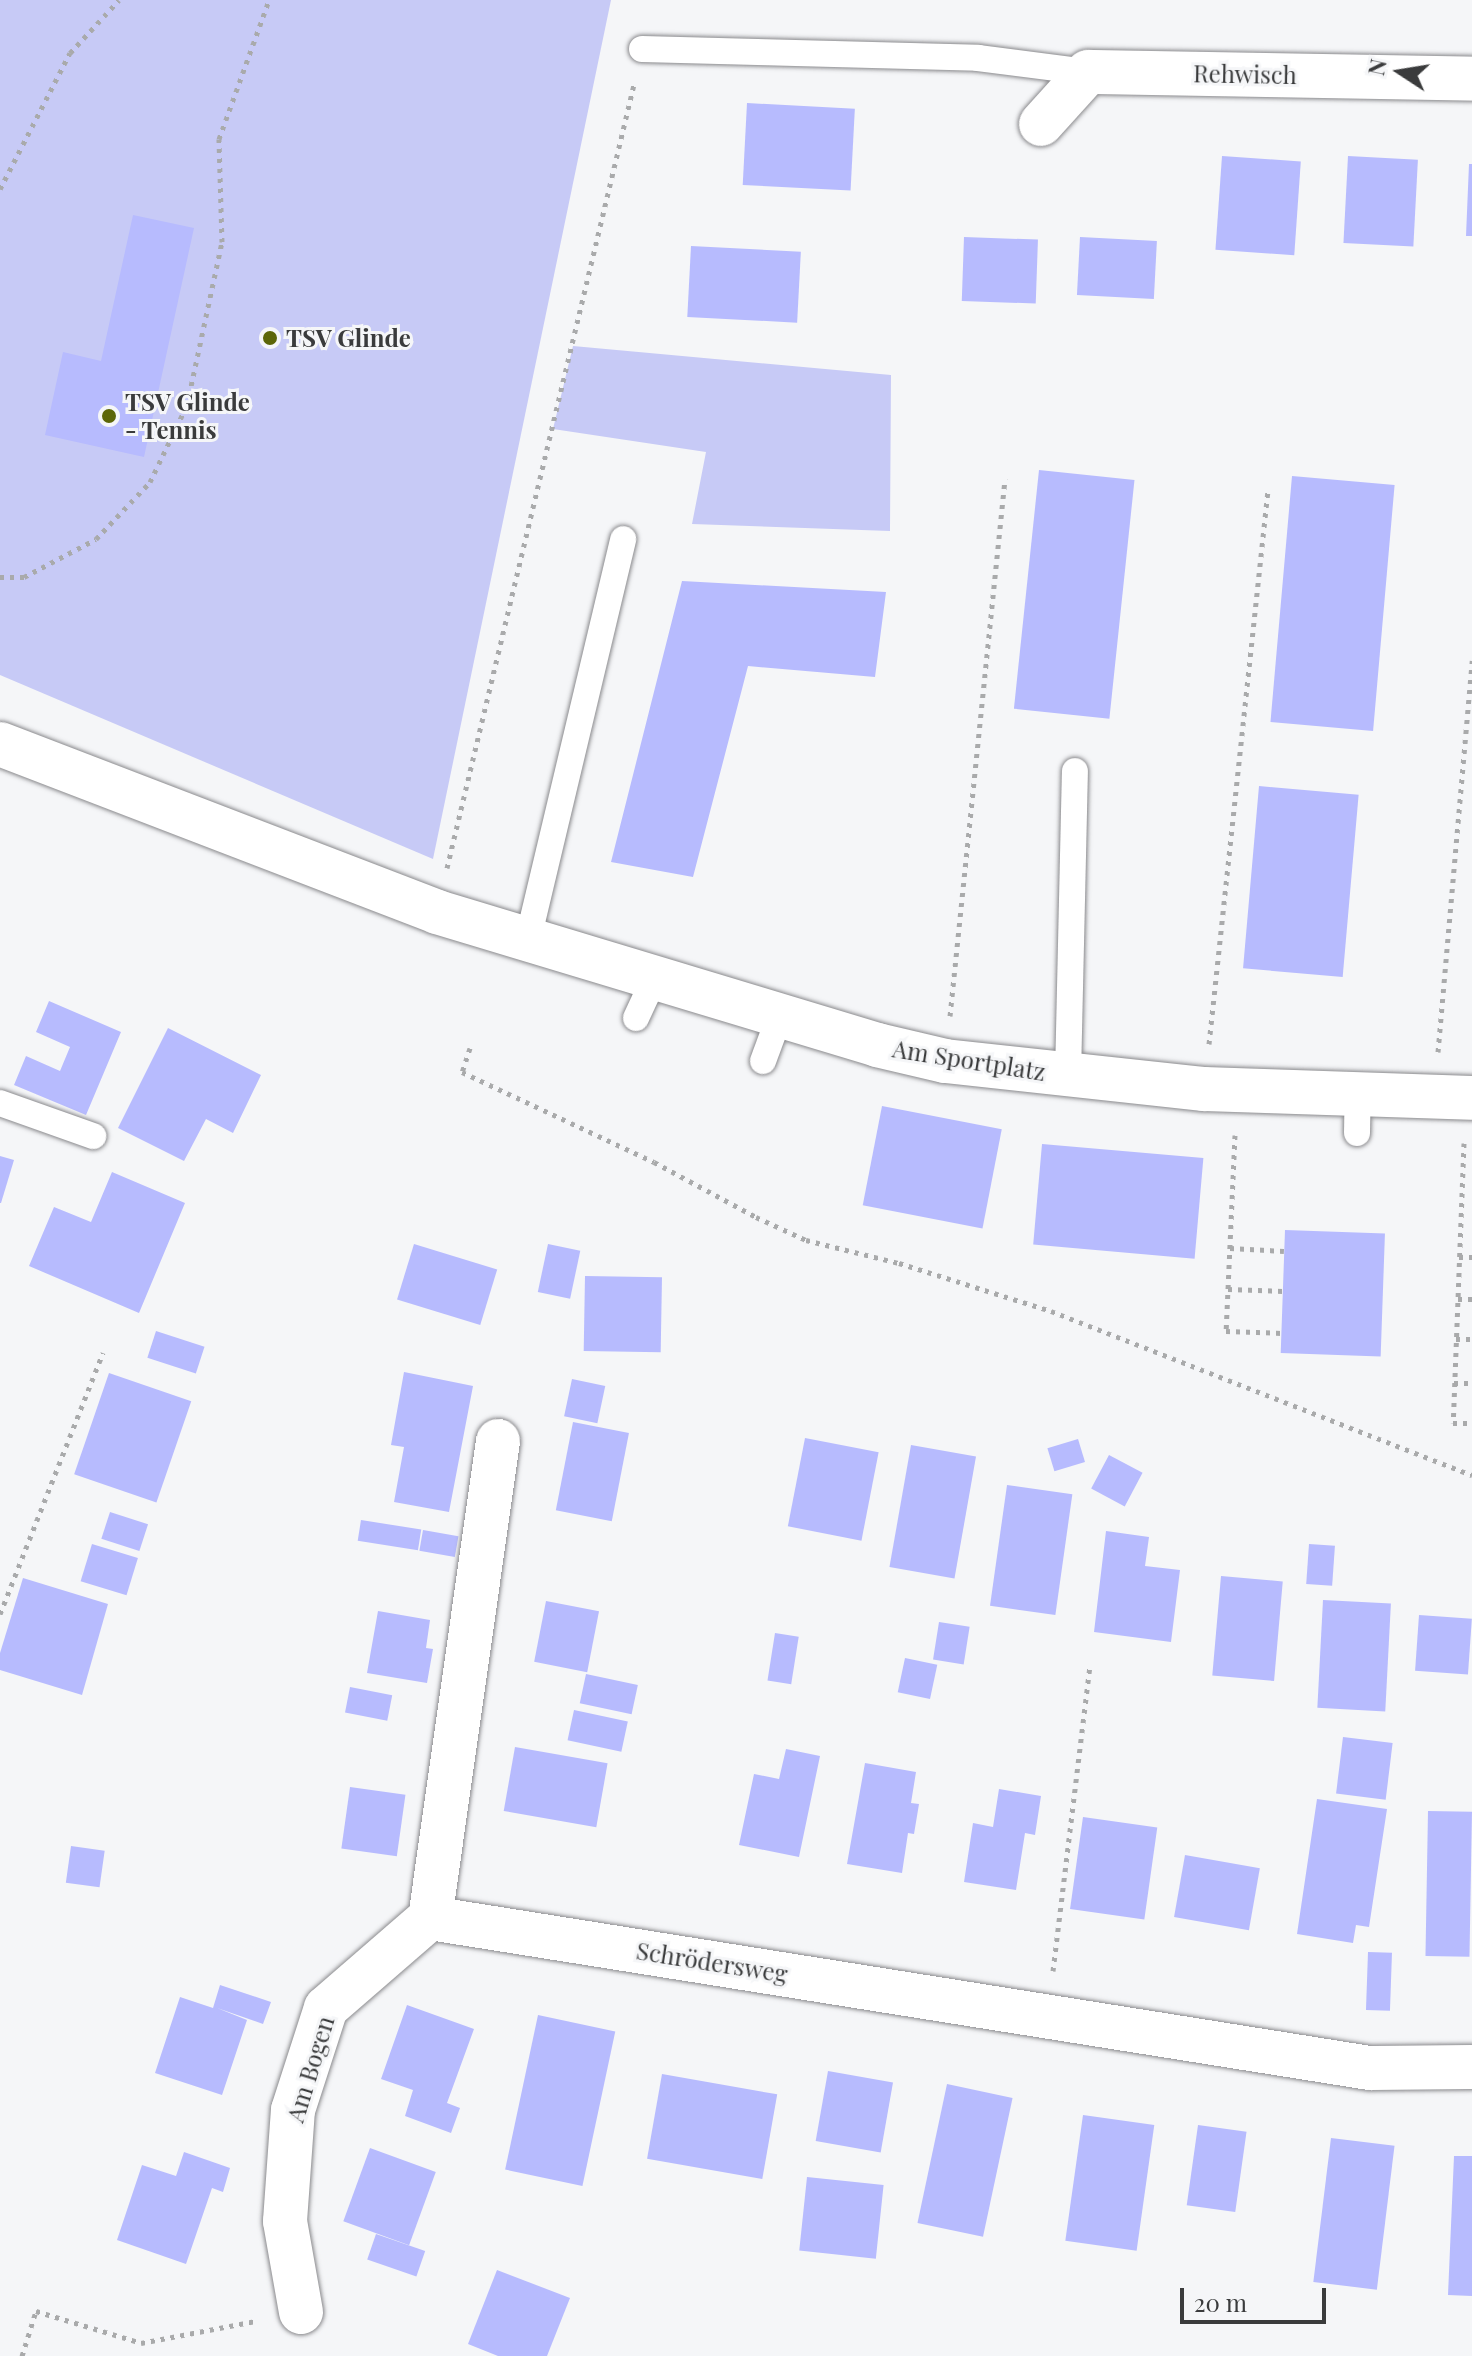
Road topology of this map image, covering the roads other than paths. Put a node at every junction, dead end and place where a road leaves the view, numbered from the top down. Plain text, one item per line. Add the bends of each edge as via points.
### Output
1 (642, 49) road end
2 (1088, 72) junction
3 (1472, 79) edge
4 (1041, 124) dead end
5 (623, 539) dead end
6 (0, 744) edge
7 (1075, 771) dead end
8 (528, 939) junction
9 (655, 977) junction
10 (780, 1015) junction
11 (636, 1018) dead end
12 (763, 1061) dead end
13 (1068, 1076) junction
14 (1457, 1098) edge
15 (0, 1103) edge
16 (93, 1136) dead end
17 (498, 1441) dead end
18 (430, 1918) junction
19 (1472, 2067) edge
20 (301, 2312) road end

1 - 2 lane via 978,58
2 - 3 street, Rehwisch
2 - 4 street
5 - 8 lane
6 - 8 street, Am Sportplatz via 437,912
7 - 13 lane
8 - 9 street, Am Sportplatz
9 - 10 street, Am Sportplatz
9 - 11 lane
10 - 12 lane
10 - 13 street, Am Sportplatz via 945,1061
13 - 14 street, Am Sportplatz via 1221,1090 1357,1114
15 - 16 lane
17 - 18 street
18 - 19 street, Schrödersweg via 1370,2068
18 - 20 street, Am Bogen via 326,2008 293,2110 285,2221

